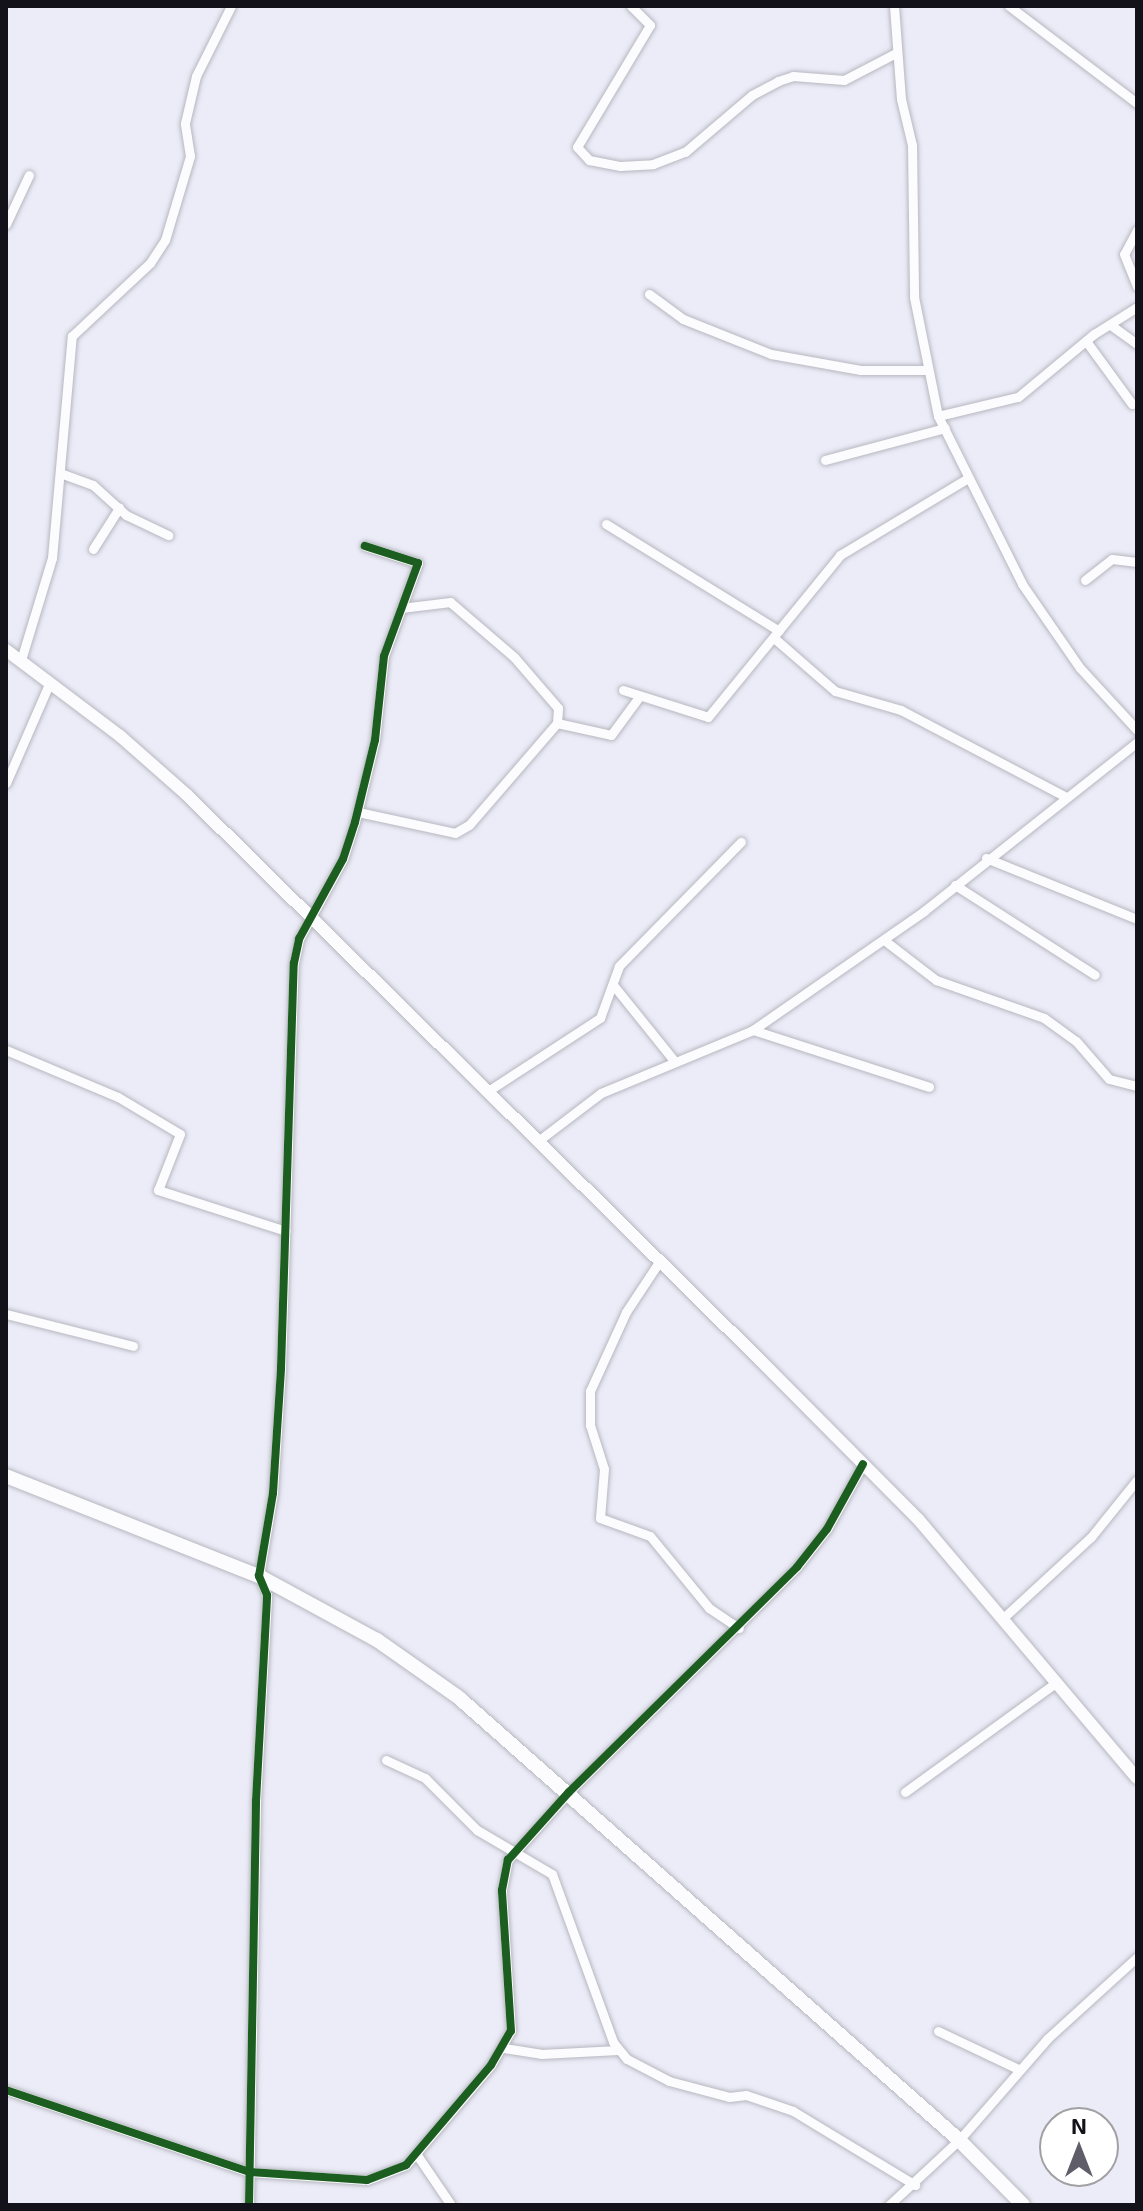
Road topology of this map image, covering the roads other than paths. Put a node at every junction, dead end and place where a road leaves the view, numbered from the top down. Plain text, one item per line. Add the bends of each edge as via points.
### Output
1 (231, 6) edge
2 (631, 6) edge
3 (894, 6) edge
4 (1009, 6) edge
5 (896, 53) junction
6 (1137, 103) edge
7 (29, 175) dead end
8 (6, 224) edge
9 (1137, 230) edge
10 (1137, 286) edge
11 (649, 294) dead end
12 (1137, 307) edge
13 (1112, 326) junction
14 (1086, 341) junction
15 (1137, 344) edge
16 (926, 370) junction
17 (1132, 404) dead end
18 (938, 416) junction
19 (945, 428) junction
20 (825, 460) dead end
21 (60, 473) junction
22 (968, 478) junction
23 (119, 508) junction
24 (606, 524) dead end
25 (168, 535) dead end
26 (365, 546) dead end
27 (93, 549) dead end
28 (1137, 562) edge
29 (1085, 580) dead end
30 (401, 608) junction
31 (777, 634) junction
32 (6, 650) edge
33 (21, 660) junction
34 (50, 682) junction
35 (623, 690) dead end
36 (639, 697) junction
37 (557, 723) junction
38 (1137, 730) edge
39 (1137, 742) edge
40 (6, 783) edge
41 (1066, 797) junction
42 (358, 812) junction
43 (741, 842) dead end
44 (986, 858) junction
45 (955, 885) junction
46 (312, 916) junction
47 (1137, 919) edge
48 (884, 940) junction
49 (1095, 975) dead end
50 (614, 986) junction
51 (753, 1030) junction
52 (6, 1050) edge
53 (675, 1062) junction
54 (1137, 1086) edge
55 (929, 1087) dead end
56 (488, 1091) junction
57 (538, 1141) junction
58 (286, 1231) junction
59 (659, 1262) junction
60 (6, 1314) edge
61 (133, 1346) dead end
62 (863, 1464) junction
63 (6, 1476) edge
64 (1137, 1480) edge
65 (259, 1576) junction
66 (1002, 1619) junction
67 (739, 1628) junction
68 (1054, 1684) junction
69 (386, 1760) dead end
70 (1137, 1778) edge
71 (569, 1792) junction
72 (905, 1792) dead end
73 (516, 1850) junction
74 (1137, 1957) edge
75 (938, 2031) dead end
76 (504, 2048) junction
77 (618, 2050) junction
78 (1018, 2069) junction
79 (6, 2090) edge
80 (959, 2140) junction
81 (417, 2155) junction
82 (250, 2172) junction
83 (915, 2185) junction
84 (249, 2205) edge
85 (451, 2205) edge
86 (889, 2205) edge
87 (1023, 2205) edge

1 - 21 street via 196,76 185,123 190,156 165,240 150,263 72,336
2 - 5 street via 650,25 577,147 589,160 620,166 653,164 685,152 752,95 778,81 793,76 844,80
3 - 5 street
4 - 6 street
5 - 16 street via 912,145 911,252
7 - 8 street
9 - 10 street via 1124,254
11 - 16 street via 683,319 771,354 861,370
12 - 13 street
13 - 14 street
13 - 15 street
14 - 17 street
14 - 18 street via 1018,397
16 - 18 street
18 - 19 street
19 - 20 street
19 - 22 street
21 - 23 street via 93,485
21 - 33 street via 52,558
22 - 31 street via 840,555
22 - 38 street via 999,543 1051,629
23 - 25 street
23 - 27 street
24 - 31 street
26 - 30 street via 418,563
28 - 29 street via 1112,559
30 - 37 street via 450,602 514,657 558,708
30 - 42 street via 384,656 375,740
31 - 36 street via 708,717
31 - 41 street via 835,691 901,710
32 - 33 main road
33 - 34 main road
34 - 40 street
34 - 46 main road via 187,795
35 - 36 street
36 - 37 street via 611,735
37 - 42 street via 469,825 455,833
39 - 41 street
41 - 44 street
42 - 46 street via 343,859
43 - 50 street via 633,950 619,966
44 - 45 street
44 - 47 street
45 - 48 street
45 - 49 street
46 - 56 main road
46 - 58 street via 294,963
48 - 51 street
48 - 54 street via 936,980 1044,1018 1076,1041 1109,1079
50 - 53 street
50 - 56 street via 600,1018
51 - 53 street
51 - 55 street
52 - 58 street via 118,1097 180,1134 158,1190
53 - 57 street via 601,1093
56 - 57 main road
57 - 59 main road
58 - 65 street via 273,1493
59 - 62 main road
59 - 67 street via 626,1312 590,1391 590,1425 604,1469 600,1518 650,1536 709,1608
60 - 61 street
62 - 66 main road
62 - 67 street via 827,1529
63 - 65 main road
64 - 66 street via 1091,1537
65 - 71 main road via 388,1648 458,1697
65 - 82 street via 267,1595 256,1801
66 - 68 main road
67 - 71 street
68 - 70 main road
68 - 72 street
69 - 73 street via 425,1778 477,1830
71 - 73 street
71 - 80 main road
73 - 76 street via 502,1890 512,2013
73 - 77 street via 545,1867 559,1885
74 - 78 street
75 - 78 street
76 - 77 street via 541,2054
76 - 81 street via 441,2119
77 - 83 street via 669,2081 729,2097 746,2095 793,2111
78 - 80 street
79 - 82 street
80 - 83 street
80 - 87 main road
81 - 82 street via 367,2180
81 - 85 street
82 - 84 street
83 - 86 street

